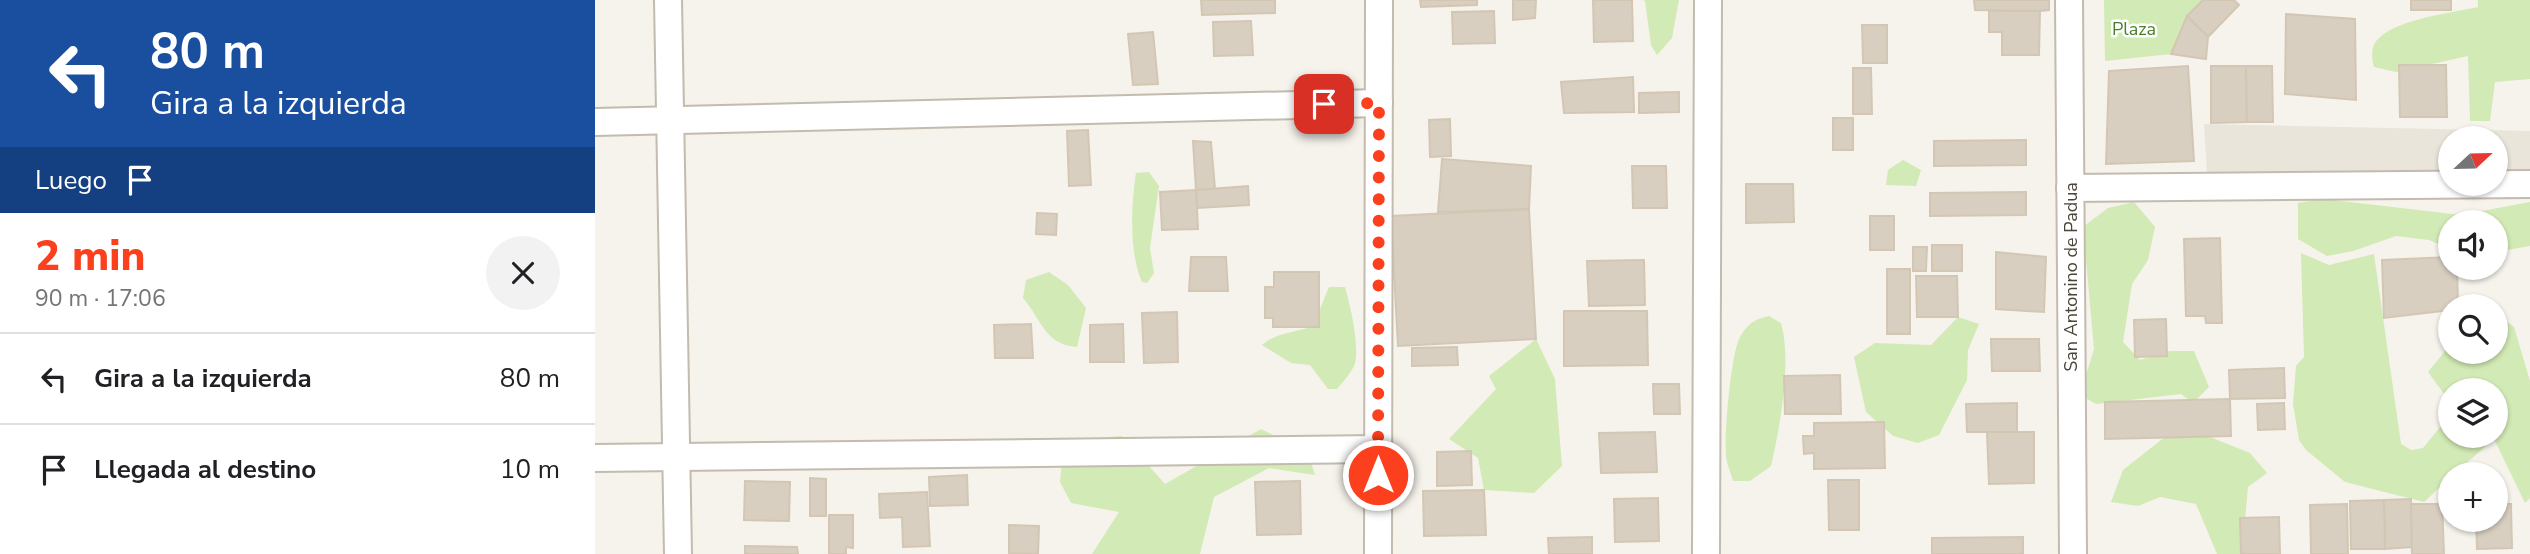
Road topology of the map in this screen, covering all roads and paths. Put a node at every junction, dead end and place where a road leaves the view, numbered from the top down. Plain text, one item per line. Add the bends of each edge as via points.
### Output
1 (668, 0) edge
2 (1379, 0) edge
3 (1708, 0) edge
4 (2069, 0) edge
5 (1379, 103) junction
6 (670, 120) junction
7 (595, 122) edge
8 (2530, 184) edge
9 (2070, 188) junction
10 (1378, 449) junction
11 (677, 457) junction
12 (595, 458) edge
13 (678, 554) edge
14 (1378, 554) edge
15 (1706, 554) edge
16 (2073, 554) edge

1 - 6 street
2 - 5 street
3 - 15 street
4 - 9 street, San Antonino de Padua
5 - 6 street
5 - 10 street
6 - 7 street
6 - 11 street
8 - 9 street
9 - 16 street, San Antonino de Padua
10 - 11 street
10 - 14 street
11 - 12 street
11 - 13 street

